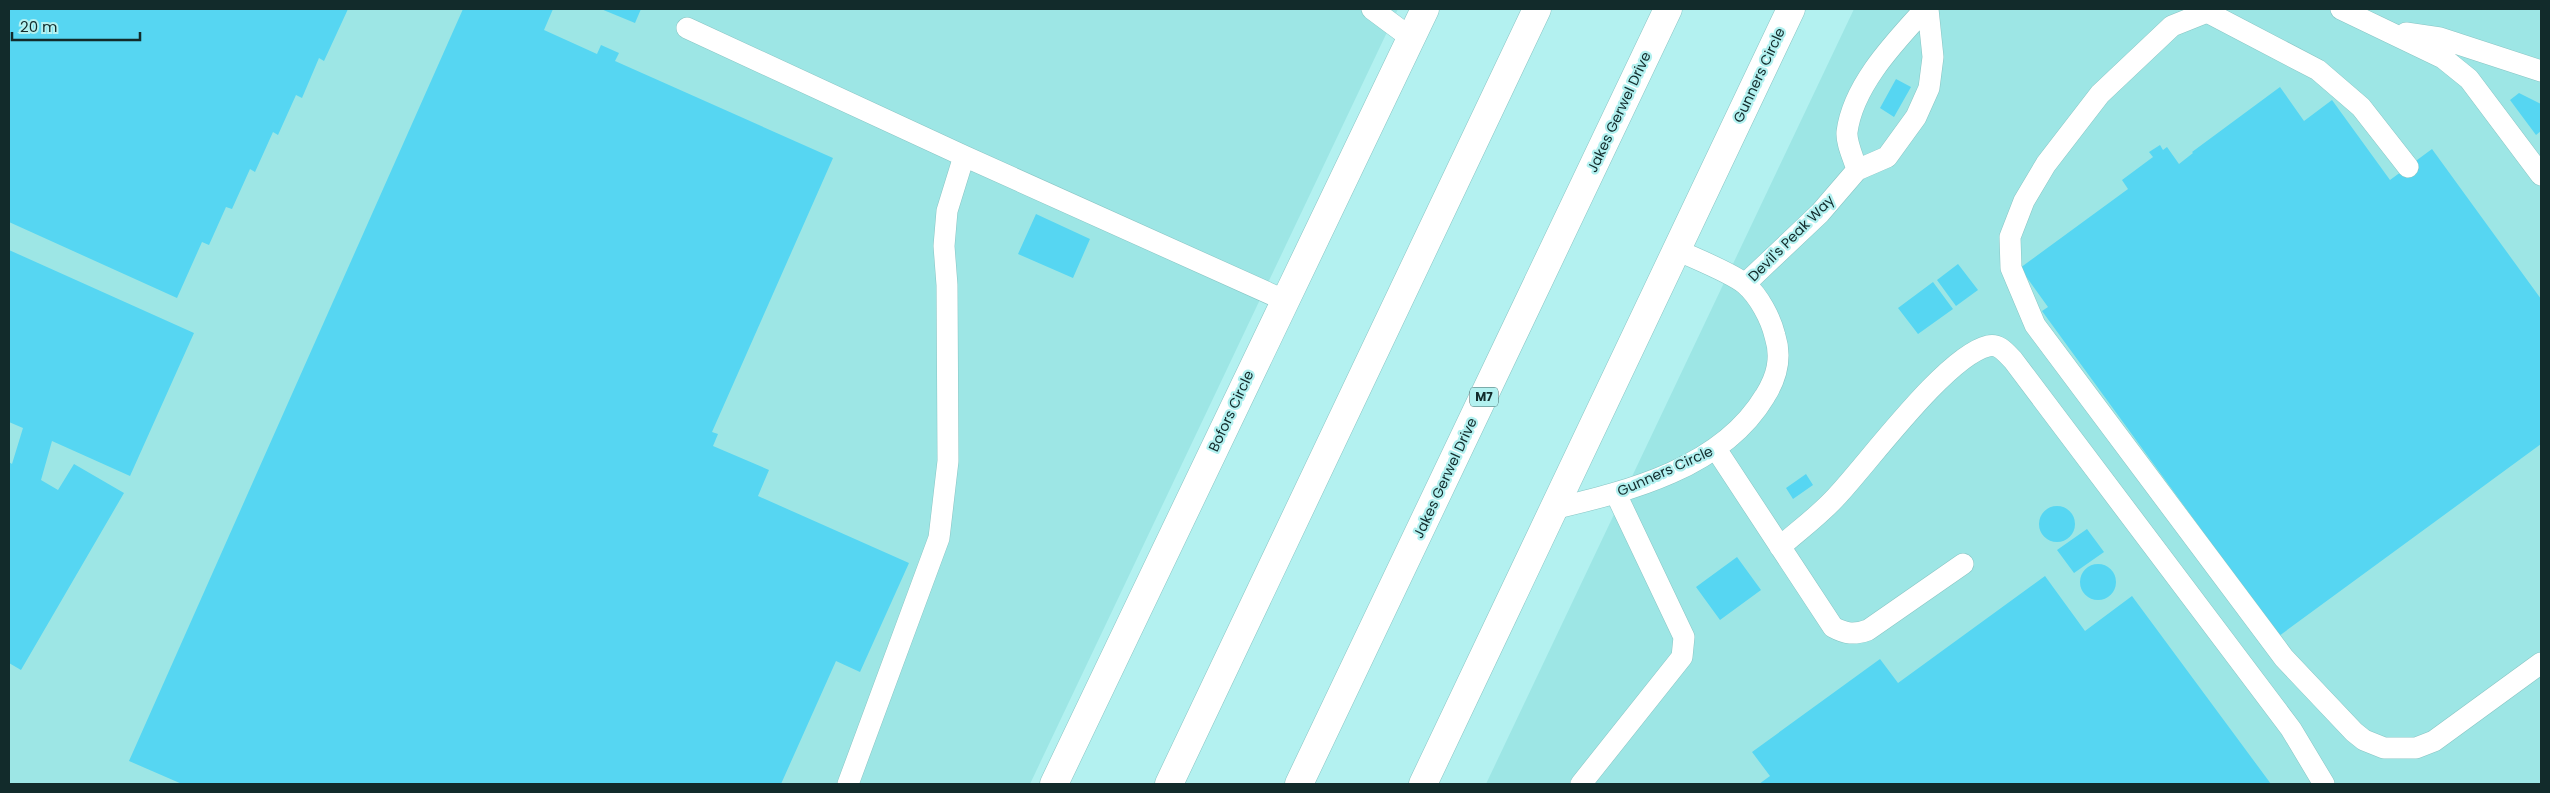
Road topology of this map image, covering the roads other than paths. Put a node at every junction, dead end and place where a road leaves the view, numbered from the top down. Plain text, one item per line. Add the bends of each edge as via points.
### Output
1 (1372, 9) edge
2 (1425, 9) edge
3 (1537, 9) edge
4 (1668, 9) edge
5 (1791, 9) edge
6 (1927, 9) edge
7 (2341, 9) edge
8 (2205, 10) edge
9 (687, 28) dead end
10 (2386, 30) junction
11 (1411, 38) junction
12 (2541, 72) edge
13 (964, 156) junction
14 (2408, 167) dead end
15 (1857, 170) junction
16 (2541, 175) edge
17 (1677, 250) junction
18 (1744, 284) junction
19 (1284, 300) junction
20 (1716, 449) junction
21 (1616, 494) junction
22 (1553, 509) junction
23 (1780, 547) junction
24 (1963, 564) dead end
25 (2541, 663) edge
26 (848, 784) edge
27 (1054, 784) edge
28 (1169, 784) edge
29 (1299, 784) edge
30 (1423, 784) edge
31 (1581, 784) edge
32 (2324, 784) edge

1 - 11 lane
2 - 11 main road, Bofors Circle
3 - 28 main road
4 - 29 main road, Jakes Gerwel Drive / M7
5 - 17 main road, Gunners Circle
6 - 15 lane, Devil's Peak Way via 1893,43 1872,71 1852,111 1847,134
6 - 15 lane, Devil's Peak Way via 1933,57 1929,88 1916,117 1887,156
7 - 10 lane
8 - 14 lane via 2318,70 2361,107
8 - 25 lane via 2172,26 2100,94 2046,164 2024,201 2010,238 2011,268 2035,325 2284,658 2364,740 2384,748 2416,748 2434,741
9 - 13 lane
10 - 12 lane via 2440,38
10 - 16 lane via 2443,58 2469,79
11 - 19 main road, Bofors Circle
13 - 19 lane
13 - 26 lane via 947,211 944,246 948,462 939,538
15 - 18 lane, Devil's Peak Way via 1820,213
17 - 18 lane, Gunners Circle
17 - 22 main road, Gunners Circle
18 - 20 lane, Gunners Circle via 1772,323 1780,351 1775,380 1759,406
19 - 27 main road, Bofors Circle
20 - 21 lane, Gunners Circle
20 - 23 lane
21 - 22 lane, Gunners Circle
21 - 31 lane via 1684,637 1684,646 1682,657
22 - 30 main road, Gunners Circle
23 - 24 lane via 1833,627 1854,635 1868,630
23 - 32 lane via 1836,498 1902,420 1957,363 1989,345 2000,347 2291,729

